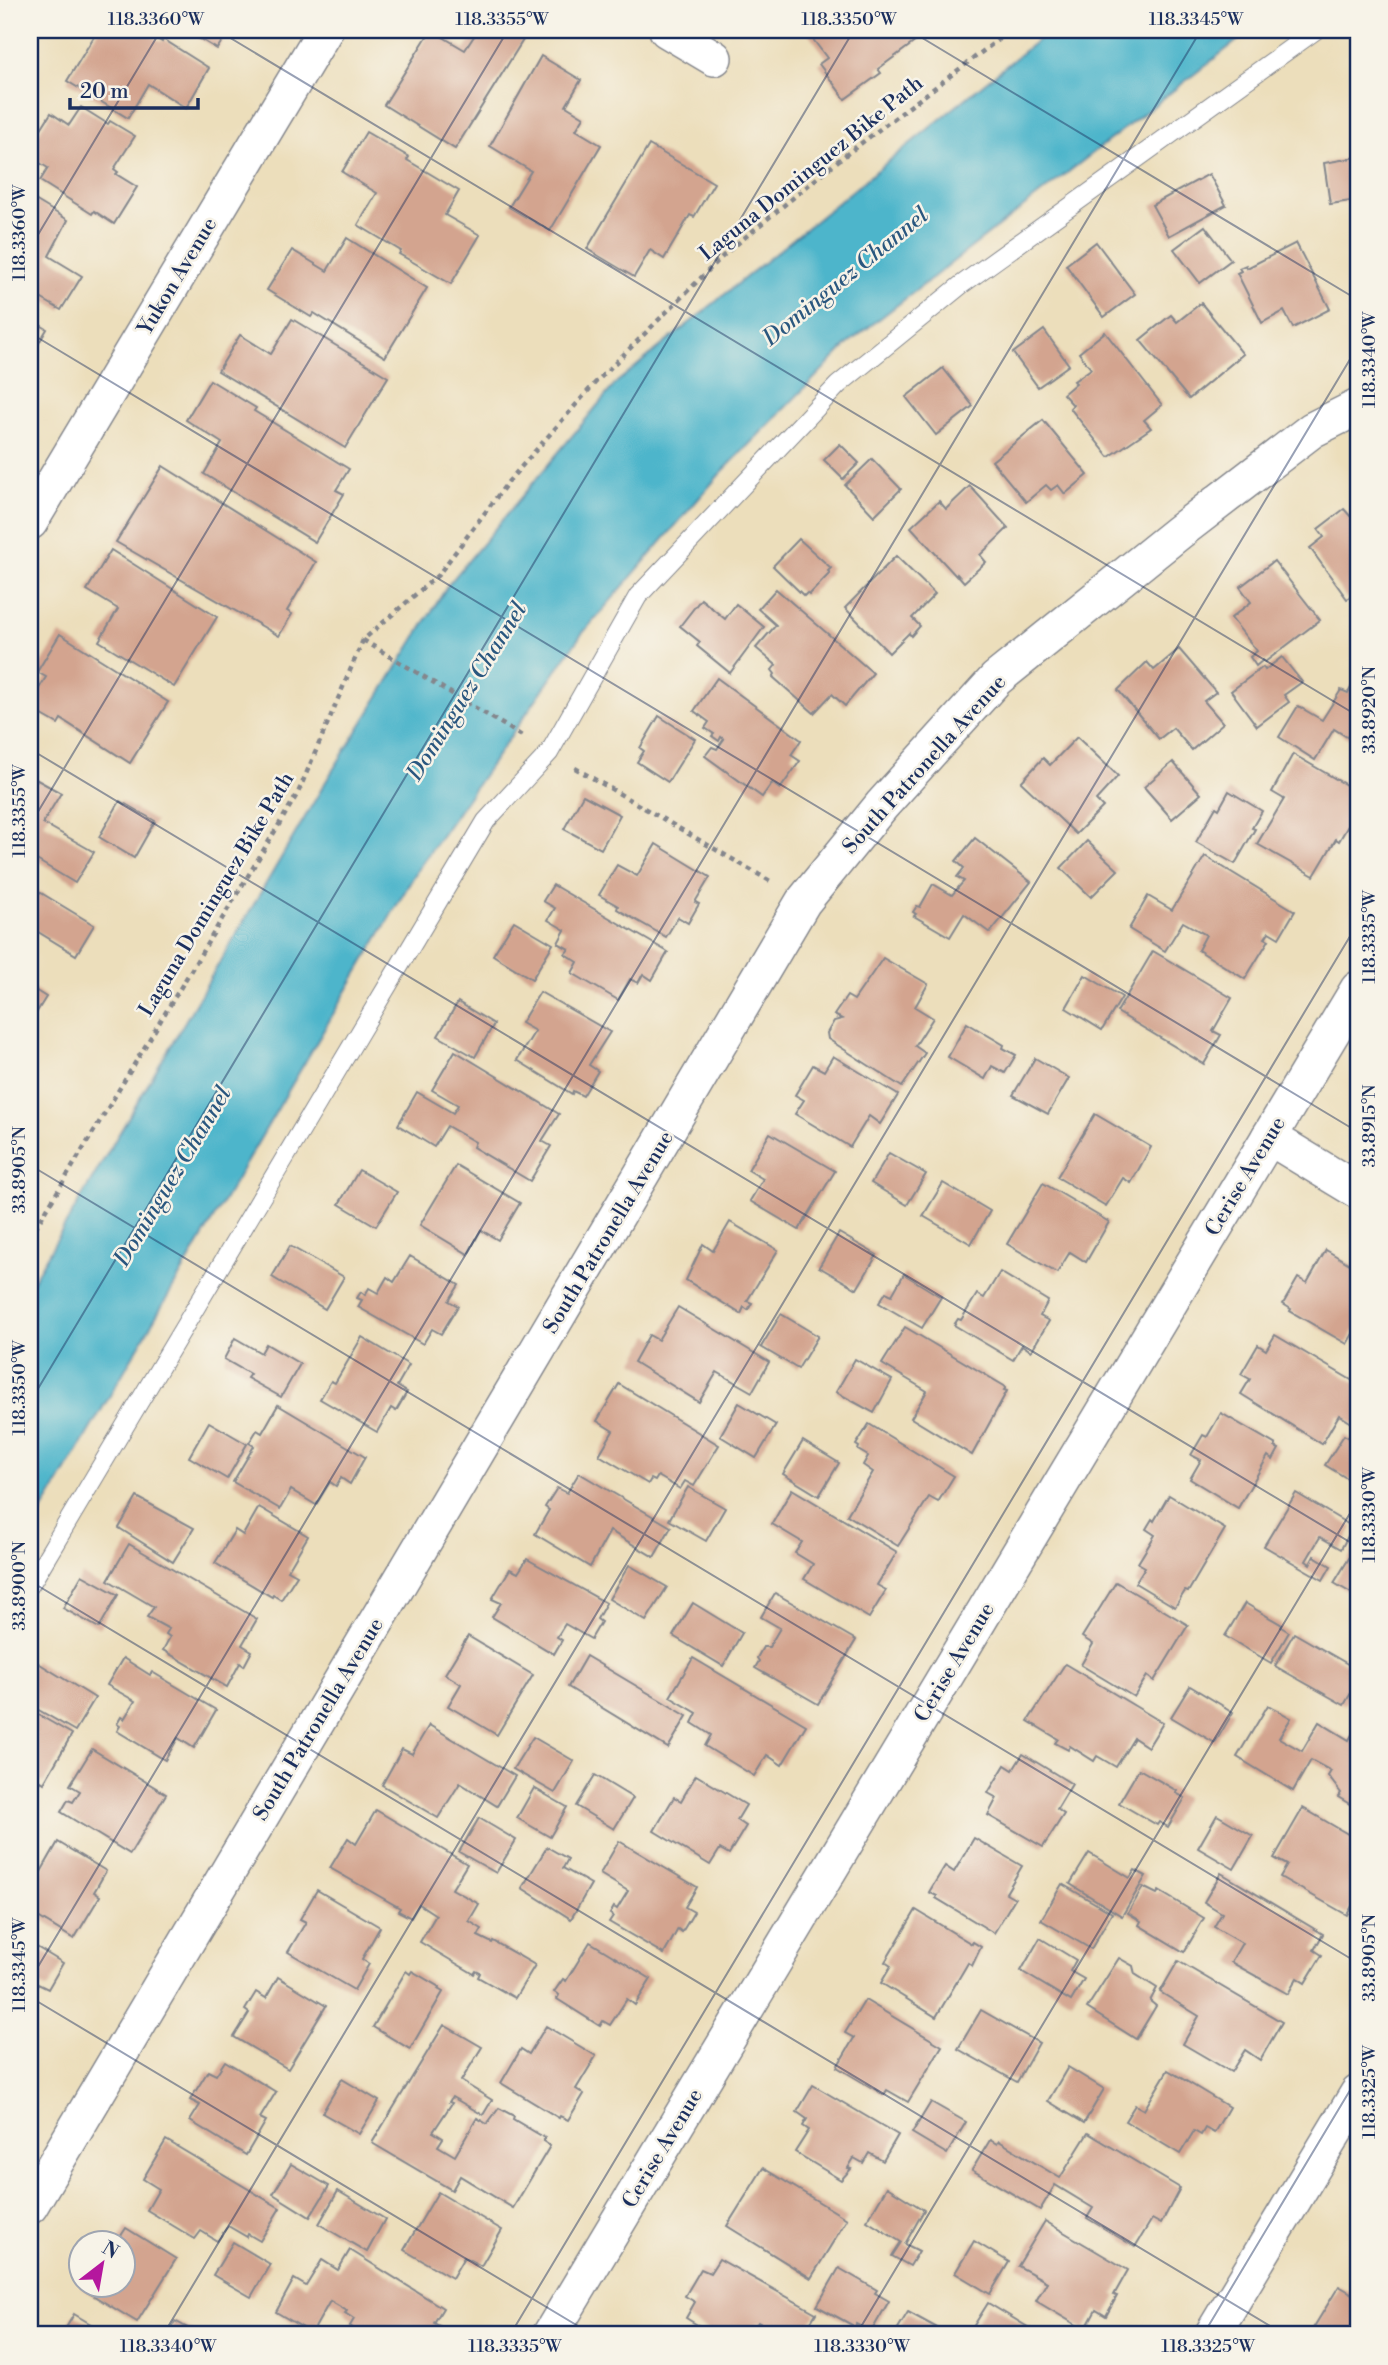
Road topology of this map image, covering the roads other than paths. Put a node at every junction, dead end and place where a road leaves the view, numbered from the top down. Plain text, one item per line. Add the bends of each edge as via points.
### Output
1 (325, 30) edge
2 (667, 30) edge
3 (1316, 30) edge
4 (714, 58) dead end
5 (1358, 407) edge
6 (30, 522) edge
7 (1358, 989) edge
8 (1269, 1137) junction
9 (1358, 1191) edge
10 (30, 1585) edge
11 (1358, 2093) edge
12 (30, 2206) edge
13 (550, 2335) edge
14 (1212, 2335) edge

1 - 6 street, Yukon Avenue
2 - 4 street
3 - 10 lane via 961,285 838,386 638,596 546,751 486,821
5 - 12 street, South Patronella Avenue via 1312,430 996,679 882,805 803,902
7 - 8 street, Cerise Avenue
8 - 9 street
8 - 13 street, Cerise Avenue
11 - 14 street

